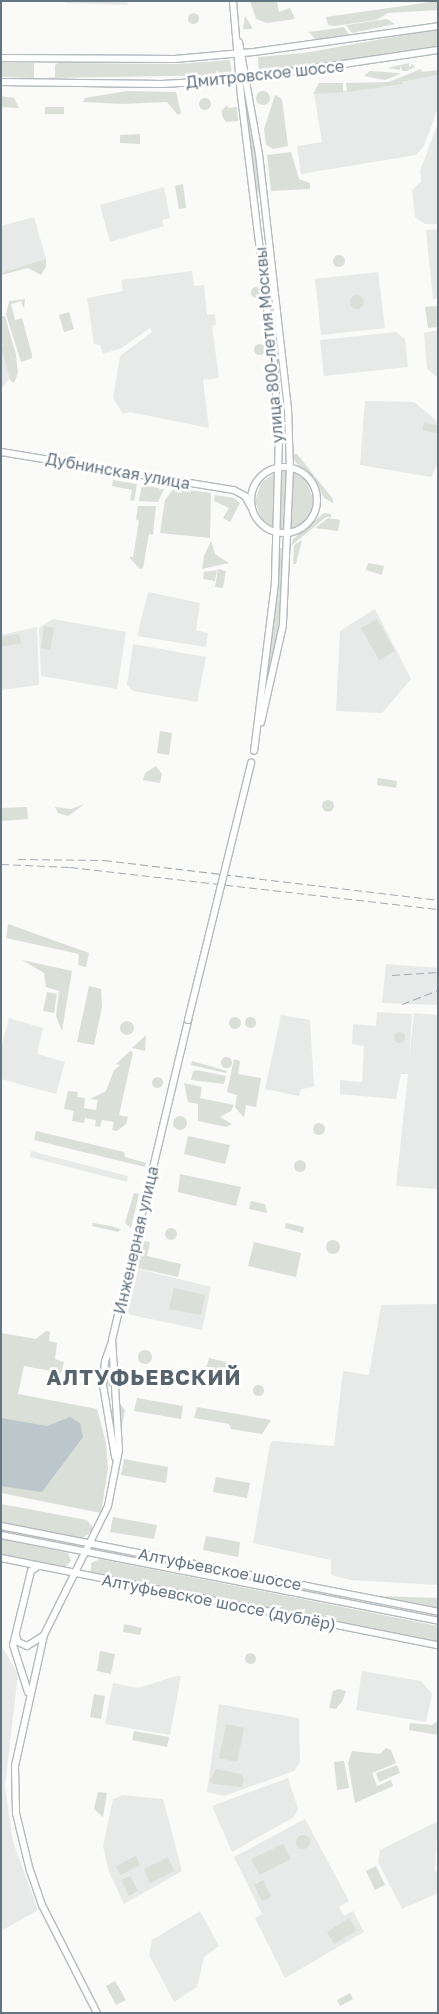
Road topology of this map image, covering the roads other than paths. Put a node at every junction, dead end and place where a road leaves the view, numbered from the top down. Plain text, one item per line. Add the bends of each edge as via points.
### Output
1 (234, 1) edge
2 (438, 26) edge
3 (438, 50) edge
4 (240, 53) junction
5 (1, 58) edge
6 (248, 79) junction
7 (239, 80) junction
8 (1, 82) edge
9 (1, 452) edge
10 (279, 467) junction
11 (290, 468) junction
12 (256, 482) junction
13 (234, 490) junction
14 (251, 507) junction
15 (277, 533) junction
16 (287, 534) junction
17 (254, 751) junction
18 (112, 1340) junction
19 (114, 1474) junction
20 (1, 1526) edge
21 (1, 1535) edge
22 (90, 1544) junction
23 (86, 1552) junction
24 (1, 1558) edge
25 (21, 1562) junction
26 (38, 1566) junction
27 (76, 1573) junction
28 (28, 1579) junction
29 (438, 1612) edge
30 (438, 1621) edge
31 (15, 1634) junction
32 (44, 1635) junction
33 (438, 1645) edge
34 (29, 1696) junction
35 (97, 2013) edge

1 - 4 main road, улица 800-летия Москвы
2 - 4 main road, Дмитровское шоссе
3 - 6 main road, Дмитровское шоссе
4 - 5 main road, Дмитровское шоссе via 144,60
4 - 6 main road, улица 800-летия Москвы
4 - 7 main road, улица 800-летия Москвы
6 - 7 main road, Дмитровское шоссе
6 - 11 main road, улица 800-летия Москвы via 280,329
7 - 8 main road, Дмитровское шоссе via 162,84
7 - 10 main road, улица 800-летия Москвы via 274,366
9 - 13 main road, Дубнинская улица
10 - 11 main road
10 - 12 main road, Дубнинская улица via 264,473
10 - 15 main road, улица 800-летия Москвы
11 - 16 main road, улица 800-летия Москвы
11 - 16 main road via 309,479 317,500 310,521
12 - 13 main road, Дубнинская улица via 248,488
12 - 14 main road via 250,496
13 - 14 main road via 245,496
14 - 15 main road via 261,525
15 - 16 main road
15 - 17 main road, улица 800-летия Москвы via 267,654
16 - 17 main road, улица 800-летия Москвы via 283,625
17 - 18 main road, Инженерная улица, bridge
18 - 19 main road, Инженерная улица via 118,1432
18 - 19 main road, Инженерная улица via 105,1361 103,1384 114,1447
19 - 22 main road, Инженерная улица via 106,1511
20 - 22 main road, Алтуфьевское шоссе
21 - 23 main road, Алтуфьевское шоссе
22 - 23 main road, Инженерная улица
22 - 29 main road, Алтуфьевское шоссе
23 - 27 main road, Инженерная улица
23 - 30 main road, Алтуфьевское шоссе
24 - 25 main road, Алтуфьевское шоссе (дублёр)
25 - 26 main road, Алтуфьевское шоссе (дублёр)
25 - 28 main road via 27,1570
26 - 27 main road, Алтуфьевское шоссе (дублёр)
26 - 28 main road
27 - 32 main road, Инженерная улица
27 - 33 main road, Алтуфьевское шоссе (дублёр)
28 - 31 main road
31 - 32 main road via 18,1642 27,1646 35,1644
31 - 34 main road via 14,1655 26,1678
32 - 34 main road, Инженерная улица
34 - 35 main road, Инженерная улица via 15,1766 19,1830 42,1905

